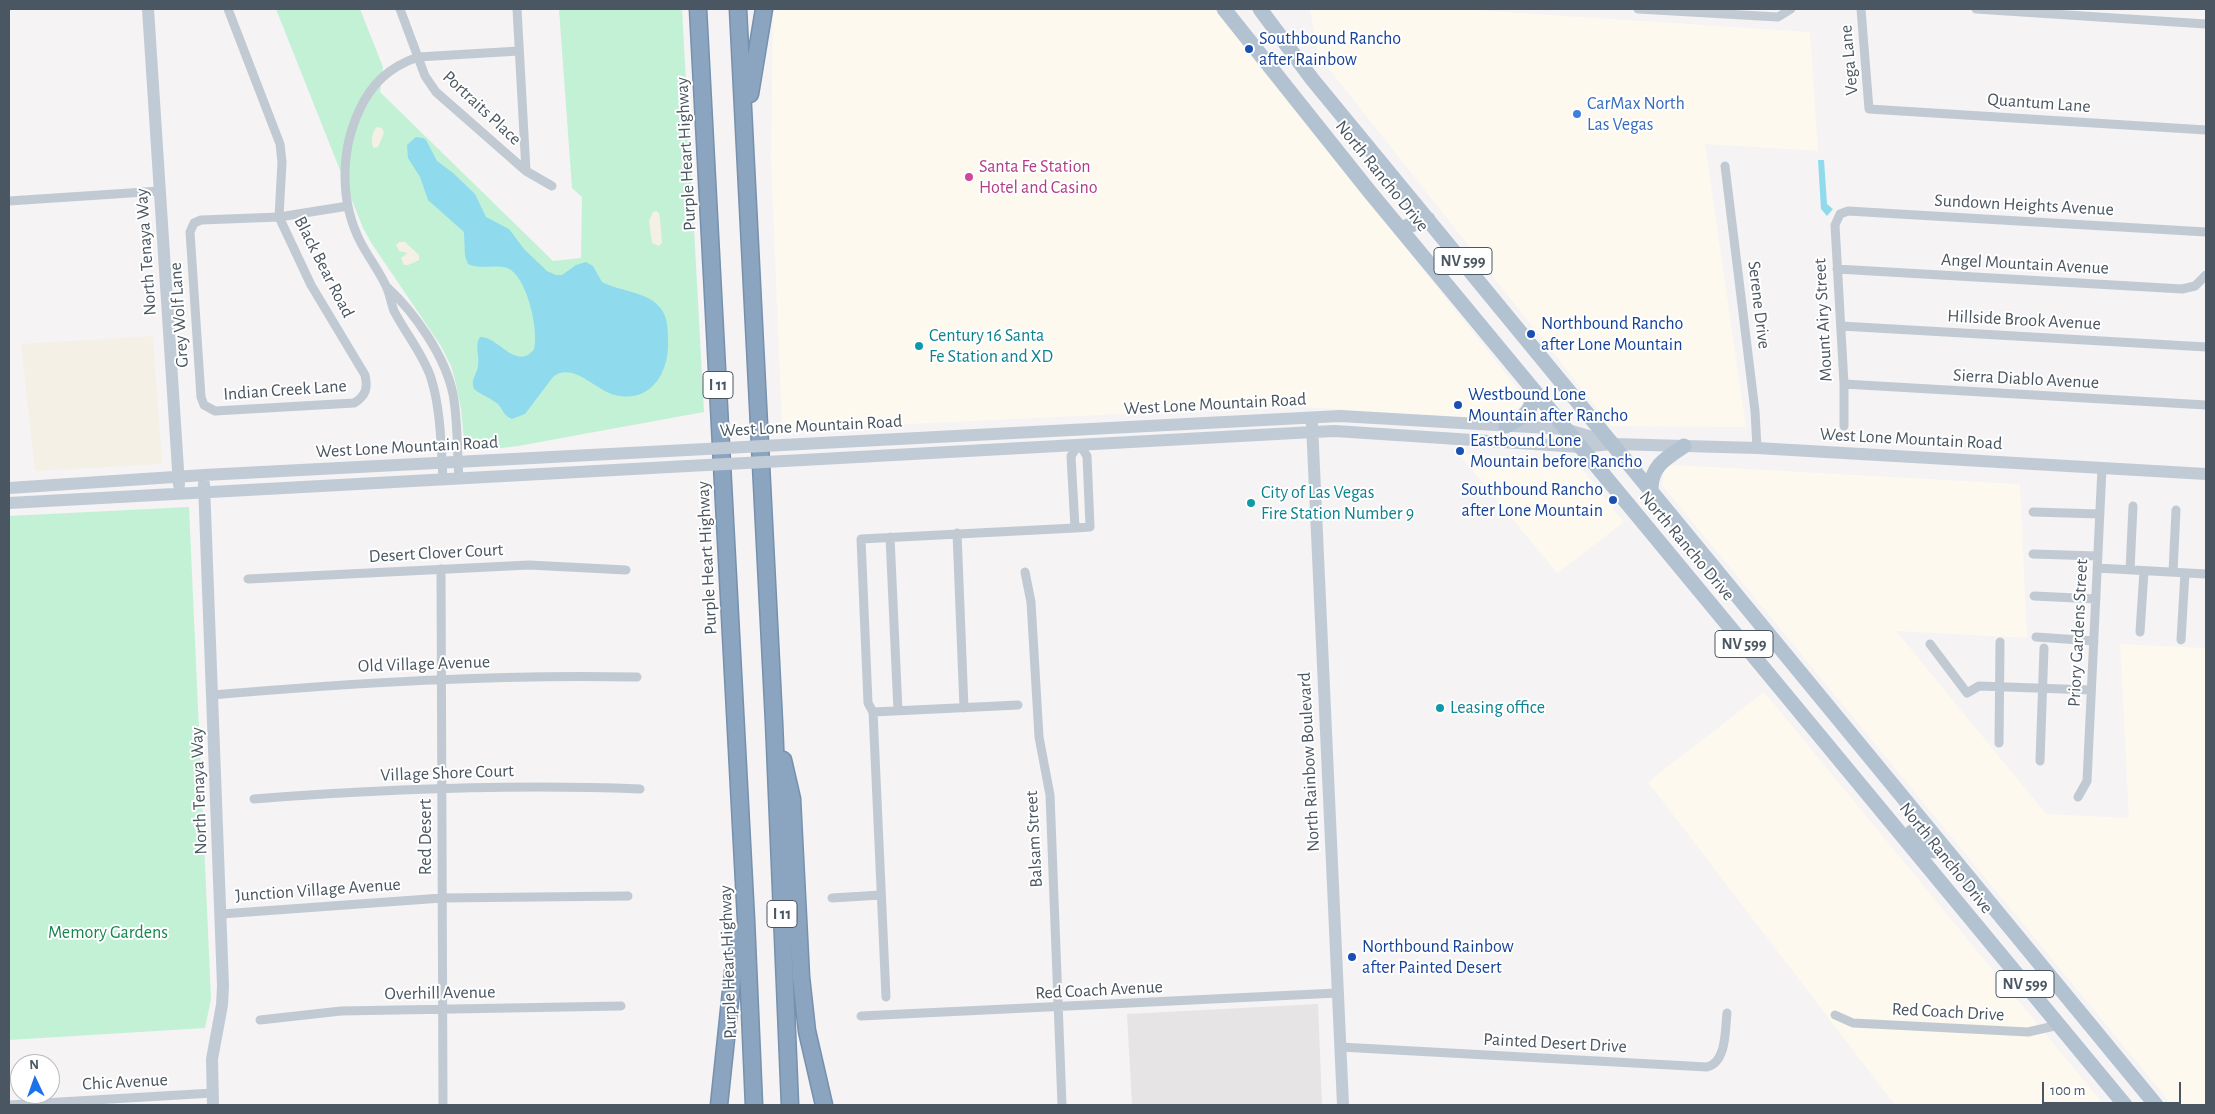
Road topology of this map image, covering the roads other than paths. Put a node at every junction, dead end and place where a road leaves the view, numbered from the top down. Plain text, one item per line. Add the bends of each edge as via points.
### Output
1 (148, 9) edge
2 (228, 9) edge
3 (400, 9) edge
4 (517, 9) edge
5 (698, 9) edge
6 (738, 9) edge
7 (764, 9) edge
8 (1224, 9) edge
9 (1260, 9) edge
10 (1638, 9) edge
11 (1861, 9) edge
12 (1976, 9) edge
13 (1993, 9) edge
14 (1790, 10) edge
15 (2102, 13) edge
16 (2206, 24) edge
17 (520, 51) junction
18 (418, 57) junction
19 (1869, 109) joint
20 (744, 125) junction
21 (2206, 130) edge
22 (1725, 166) dead end
23 (526, 171) junction
24 (552, 186) dead end
25 (160, 191) junction
26 (9, 201) edge
27 (348, 206) junction
28 (1840, 214) joint
29 (279, 217) junction
30 (1428, 219) junction
31 (1400, 228) junction
32 (2206, 232) edge
33 (1837, 269) junction
34 (2206, 275) edge
35 (386, 286) junction
36 (1841, 326) junction
37 (2206, 347) edge
38 (1844, 384) junction
39 (1533, 390) junction
40 (366, 392) joint
41 (204, 405) joint
42 (2206, 405) edge
43 (1312, 417) junction
44 (1249, 420) junction
45 (1227, 421) junction
46 (1169, 424) junction
47 (1155, 425) junction
48 (1506, 426) junction
49 (1844, 426) dead end
50 (1111, 427) junction
51 (1079, 429) junction
52 (1565, 430) junction
53 (1313, 432) junction
54 (1249, 435) junction
55 (1227, 436) junction
56 (1169, 439) junction
57 (1156, 440) junction
58 (1112, 442) junction
59 (1080, 444) junction
60 (1613, 444) junction
61 (1684, 446) junction
62 (1580, 447) junction
63 (1757, 448) junction
64 (442, 462) junction
65 (458, 462) junction
66 (2102, 468) junction
67 (2206, 474) edge
68 (204, 475) junction
69 (179, 478) junction
70 (459, 479) junction
71 (443, 480) junction
72 (9, 488) edge
73 (1651, 489) junction
74 (179, 493) junction
75 (205, 493) junction
76 (9, 503) edge
77 (2133, 506) dead end
78 (2176, 510) dead end
79 (2033, 512) dead end
80 (2100, 514) junction
81 (1075, 528) junction
82 (957, 534) junction
83 (890, 537) junction
84 (2033, 554) dead end
85 (2098, 556) junction
86 (2097, 568) junction
87 (441, 569) junction
88 (626, 570) dead end
89 (2130, 570) junction
90 (2144, 570) junction
91 (1025, 572) dead end
92 (2173, 572) junction
93 (2185, 573) junction
94 (2206, 574) edge
95 (248, 579) dead end
96 (2034, 596) dead end
97 (2096, 599) junction
98 (2140, 632) dead end
99 (2036, 637) dead end
100 (2181, 640) dead end
101 (2094, 641) junction
102 (2000, 642) dead end
103 (1930, 644) dead end
104 (2044, 648) dead end
105 (637, 677) dead end
106 (441, 678) junction
107 (2001, 687) junction
108 (2044, 688) junction
109 (2091, 690) junction
110 (212, 695) junction
111 (1018, 705) dead end
112 (964, 708) junction
113 (898, 711) junction
114 (873, 712) junction
115 (774, 722) junction
116 (1999, 743) dead end
117 (2040, 761) dead end
118 (640, 789) dead end
119 (442, 790) junction
120 (2078, 797) dead end
121 (254, 799) dead end
122 (1887, 817) junction
123 (1942, 846) junction
124 (1925, 864) junction
125 (881, 895) junction
126 (628, 896) dead end
127 (442, 898) junction
128 (832, 898) dead end
129 (1993, 908) junction
130 (221, 914) junction
131 (746, 920) junction
132 (1337, 993) junction
133 (886, 997) dead end
134 (621, 1006) dead end
135 (1058, 1008) junction
136 (442, 1010) junction
137 (1727, 1013) dead end
138 (1835, 1015) dead end
139 (861, 1016) dead end
140 (260, 1020) dead end
141 (2060, 1025) junction
142 (1340, 1047) junction
143 (213, 1099) edge
144 (9, 1105) edge
145 (443, 1105) edge
146 (719, 1105) edge
147 (754, 1105) edge
148 (790, 1105) edge
149 (824, 1105) edge
150 (1062, 1105) edge
151 (1343, 1105) edge
152 (2125, 1105) edge
153 (2156, 1105) edge

1 - 25 main road, North Tenaya Way
2 - 29 street, Black Bear Road via 280,144
3 - 18 street, Portraits Place
4 - 17 street
5 - 131 highway, Purple Heart Highway / I 11
6 - 20 highway, I 11
7 - 20 highway
8 - 31 main road, North Rancho Drive / NV 599
9 - 30 main road, North Rancho Drive / NV 599 via 1312,79
10 - 14 street via 1771,17
11 - 19 street, Vega Lane
12 - 13 street
13 - 15 street
15 - 16 street
17 - 18 street
17 - 23 street
18 - 23 street, Portraits Place via 436,92
18 - 27 street via 388,72 372,87 351,127 345,176
19 - 21 street, Quantum Lane
20 - 115 highway, I 11
22 - 63 street, Serene Drive via 1756,411
23 - 24 street, Portraits Place
25 - 26 street
25 - 69 main road, North Tenaya Way
27 - 29 street
27 - 35 street via 360,242
28 - 32 street, Sundown Heights Avenue via 1848,211
28 - 33 street, Mount Airy Street via 1834,225
29 - 40 street, Black Bear Road via 311,285 365,375
29 - 41 street, Grey Wolf Lane via 202,220 194,223 190,232
30 - 31 main road
30 - 60 main road, North Rancho Drive / NV 599
31 - 39 main road, North Rancho Drive / NV 599
33 - 34 street, Angel Mountain Avenue via 2182,289 2195,286
33 - 36 street, Mount Airy Street
35 - 64 street via 394,310 430,376 439,420
35 - 65 street via 404,303 446,371 453,394
36 - 37 street, Hillside Brook Avenue
36 - 38 street, Mount Airy Street
38 - 42 street, Sierra Diablo Avenue
38 - 49 street, Mount Airy Street
39 - 48 main road via 1534,399 1527,414
39 - 52 main road, North Rancho Drive / NV 599
40 - 41 street, Indian Creek Lane via 354,403 215,411
43 - 44 main road, West Lone Mountain Road
43 - 48 main road, West Lone Mountain Road
43 - 53 main road, North Rainbow Boulevard
44 - 45 main road, West Lone Mountain Road
44 - 54 main road
45 - 46 main road, West Lone Mountain Road
45 - 55 main road
46 - 47 main road, West Lone Mountain Road
46 - 56 main road
47 - 50 main road, West Lone Mountain Road
47 - 57 main road
48 - 52 main road, West Lone Mountain Road
50 - 51 main road, West Lone Mountain Road
50 - 58 main road
51 - 59 main road
51 - 65 main road, West Lone Mountain Road, bridge
52 - 60 main road, West Lone Mountain Road
52 - 62 main road, North Rancho Drive / NV 599
53 - 54 main road, West Lone Mountain Road
53 - 62 main road, West Lone Mountain Road
53 - 132 main road, North Rainbow Boulevard
54 - 55 main road, West Lone Mountain Road
55 - 56 main road, West Lone Mountain Road
56 - 57 main road, West Lone Mountain Road
57 - 58 main road, West Lone Mountain Road
58 - 59 main road, West Lone Mountain Road
59 - 70 main road, West Lone Mountain Road, bridge
59 - 81 street via 1071,456
59 - 81 street via 1087,456 1090,527
60 - 61 main road, West Lone Mountain Road
60 - 62 main road, West Lone Mountain Road
60 - 73 main road, North Rancho Drive / NV 599
61 - 63 main road, West Lone Mountain Road
61 - 73 main road via 1659,463 1651,480
62 - 122 main road, North Rancho Drive / NV 599
63 - 66 main road, West Lone Mountain Road
64 - 65 main road, West Lone Mountain Road
64 - 68 main road, West Lone Mountain Road
64 - 71 street
65 - 70 street
66 - 67 main road, West Lone Mountain Road
66 - 80 street, Priory Gardens Street
68 - 69 main road, West Lone Mountain Road
68 - 75 main road, North Tenaya Way
69 - 72 main road, West Lone Mountain Road
69 - 74 main road, North Tenaya Way
70 - 71 main road, West Lone Mountain Road
71 - 75 main road, West Lone Mountain Road
73 - 123 main road, North Rancho Drive / NV 599
74 - 75 main road, West Lone Mountain Road
74 - 76 main road, West Lone Mountain Road
75 - 110 main road, North Tenaya Way
77 - 89 street
78 - 92 street
79 - 80 street
80 - 85 street, Priory Gardens Street
81 - 82 street
82 - 83 street
82 - 112 street
83 - 113 street
83 - 114 street via 861,538 868,703
84 - 85 street
85 - 86 street, Priory Gardens Street
86 - 89 street
86 - 97 street, Priory Gardens Street
87 - 88 street, Desert Clover Court via 529,565
87 - 95 street, Desert Clover Court
87 - 106 street, Red Desert
89 - 90 street
90 - 92 street
90 - 98 street
91 - 135 street, Balsam Street via 1031,602 1038,737 1050,795
92 - 93 street
93 - 94 street
93 - 100 street
96 - 97 street
97 - 101 street, Priory Gardens Street
99 - 101 street
101 - 109 street, Priory Gardens Street
102 - 107 street
103 - 107 street via 1967,693 1979,686
104 - 108 street
105 - 106 street, Old Village Avenue
106 - 110 street, Old Village Avenue
106 - 119 street, Red Desert
107 - 108 street
107 - 116 street
108 - 109 street
108 - 117 street
109 - 120 street, Priory Gardens Street via 2087,781
110 - 130 main road, North Tenaya Way
111 - 112 street
112 - 113 street
113 - 114 street
114 - 125 street
115 - 148 highway, I 11
115 - 149 highway via 792,799 801,977 807,1031
118 - 119 street, Village Shore Court via 570,786
119 - 121 street, Village Shore Court
119 - 127 street, Red Desert
122 - 123 main road via 1910,829 1925,847 1934,851
122 - 124 main road, North Rancho Drive / NV 599
123 - 129 main road, North Rancho Drive / NV 599
124 - 129 main road via 1937,864 1948,869 1968,894
124 - 141 main road, North Rancho Drive / NV 599
125 - 128 street
125 - 133 street
126 - 127 street, Junction Village Avenue
127 - 130 street, Junction Village Avenue
127 - 136 street, Red Desert
129 - 153 main road, North Rancho Drive / NV 599
130 - 143 main road, North Tenaya Way via 223,995 213,1048
131 - 146 highway via 734,963
131 - 147 highway, Purple Heart Highway / I 11
132 - 135 street, Red Coach Avenue
132 - 142 main road, North Rainbow Boulevard
134 - 136 street, Overhill Avenue
135 - 139 street, Red Coach Avenue
135 - 150 street, Balsam Street
136 - 140 street, Overhill Avenue via 341,1011
136 - 145 street, Red Desert
137 - 142 street, Painted Desert Drive via 1720,1059 1708,1067
138 - 141 street, Red Coach Drive via 1853,1023 1993,1031 2028,1032
141 - 152 main road, North Rancho Drive / NV 599
142 - 151 main road, North Rainbow Boulevard
143 - 144 street, Chic Avenue

